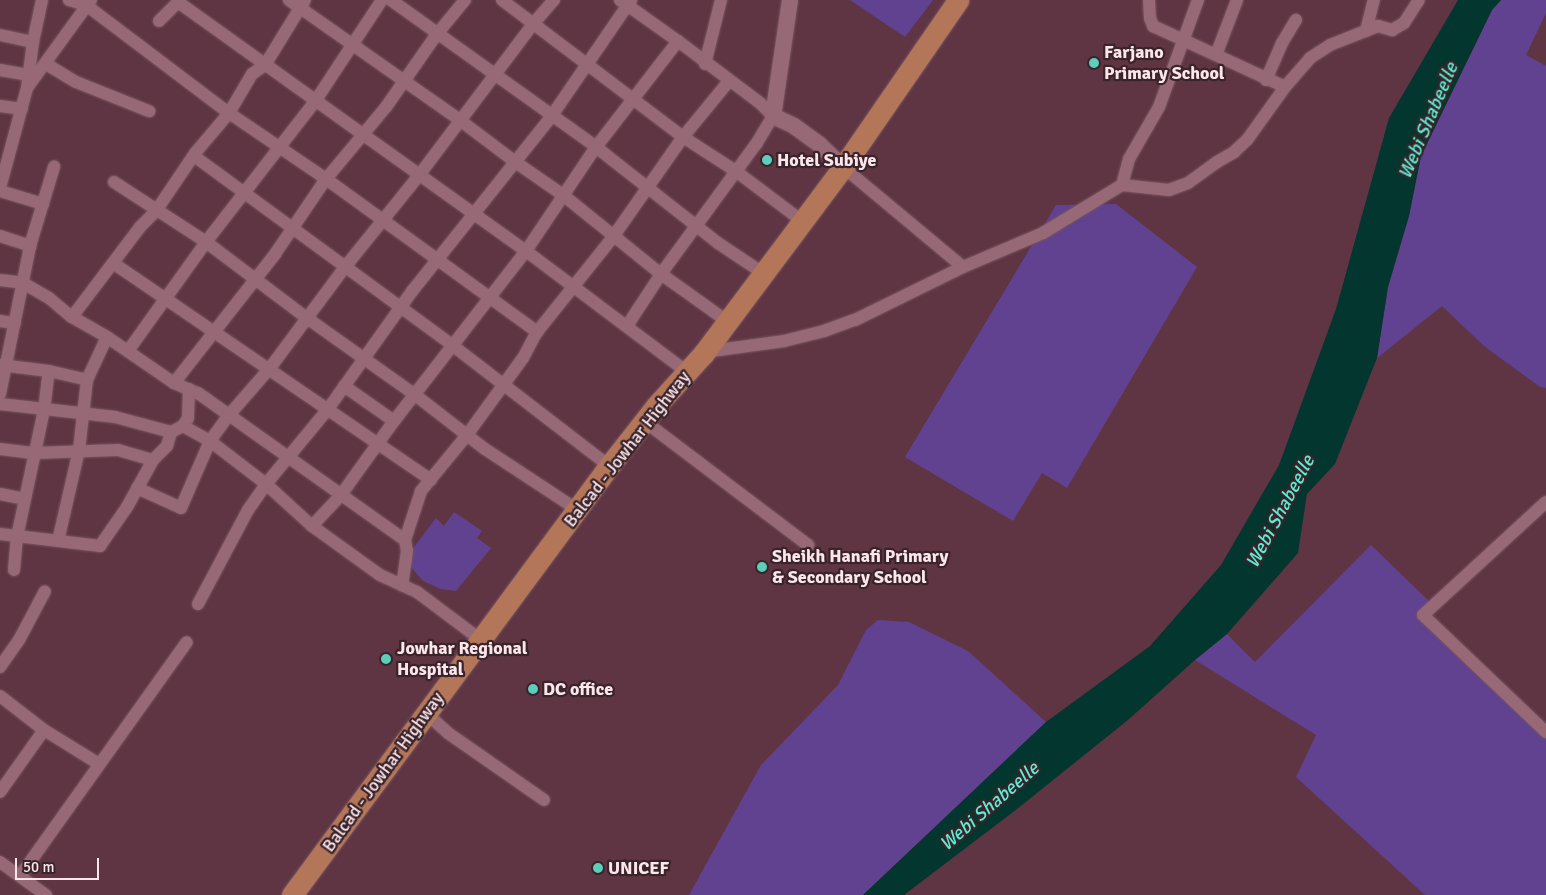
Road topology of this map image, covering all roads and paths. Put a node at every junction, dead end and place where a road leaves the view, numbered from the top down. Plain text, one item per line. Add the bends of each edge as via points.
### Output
1 (42, 0) edge
2 (69, 0) edge
3 (289, 0) edge
4 (382, 0) edge
5 (391, 0) edge
6 (465, 0) edge
7 (502, 0) edge
8 (554, 0) edge
9 (721, 0) edge
10 (790, 0) edge
11 (958, 0) edge
12 (1148, 0) edge
13 (1198, 0) edge
14 (1237, 0) edge
15 (1374, 0) edge
16 (1419, 0) edge
17 (86, 2) edge
18 (626, 2) edge
19 (303, 3) edge
20 (1296, 20) dead end
21 (159, 22) dead end
22 (533, 24) junction
23 (1366, 32) junction
24 (438, 34) junction
25 (0, 35) edge
26 (1182, 38) junction
27 (678, 41) junction
28 (33, 42) junction
29 (353, 44) junction
30 (1216, 55) junction
31 (587, 62) junction
32 (46, 64) junction
33 (705, 64) junction
34 (265, 65) junction
35 (0, 70) edge
36 (496, 75) junction
37 (1266, 80) junction
38 (406, 81) junction
39 (729, 81) junction
40 (27, 82) junction
41 (1285, 87) junction
42 (634, 99) junction
43 (316, 100) junction
44 (0, 106) edge
45 (22, 109) junction
46 (149, 111) dead end
47 (229, 113) junction
48 (551, 116) junction
49 (773, 116) junction
50 (461, 121) junction
51 (364, 134) junction
52 (683, 137) junction
53 (596, 147) junction
54 (280, 148) junction
55 (4, 152) edge
56 (194, 156) junction
57 (514, 161) junction
58 (54, 168) dead end
59 (844, 168) junction
60 (737, 172) junction
61 (420, 174) junction
62 (326, 179) junction
63 (114, 182) dead end
64 (1122, 185) junction
65 (647, 188) junction
66 (0, 190) edge
67 (245, 192) junction
68 (563, 195) junction
69 (43, 204) junction
70 (156, 211) junction
71 (475, 214) junction
72 (382, 221) junction
73 (802, 221) junction
74 (697, 226) junction
75 (292, 227) junction
76 (0, 236) edge
77 (613, 237) junction
78 (206, 242) junction
79 (30, 246) junction
80 (526, 251) junction
81 (438, 260) junction
82 (114, 263) junction
83 (963, 267) junction
84 (344, 268) junction
85 (763, 273) junction
86 (661, 274) junction
87 (254, 279) junction
88 (0, 280) edge
89 (23, 283) junction
90 (574, 286) junction
91 (166, 298) junction
92 (488, 298) junction
93 (401, 307) junction
94 (72, 318) junction
95 (307, 318) junction
96 (0, 321) edge
97 (728, 321) junction
98 (15, 323) junction
99 (626, 326) junction
100 (214, 330) junction
101 (538, 332) junction
102 (107, 337) junction
103 (452, 345) junction
104 (128, 351) junction
105 (704, 352) junction
106 (364, 358) junction
107 (2, 366) edge
108 (270, 368) junction
109 (50, 371) junction
110 (686, 371) junction
111 (87, 380) junction
112 (174, 383) junction
113 (502, 385) junction
114 (344, 386) junction
115 (189, 389) junction
116 (0, 394) edge
117 (414, 394) junction
118 (0, 404) edge
119 (328, 409) junction
120 (44, 410) junction
121 (83, 414) junction
122 (229, 415) junction
123 (394, 421) junction
124 (644, 421) junction
125 (182, 426) junction
126 (171, 432) junction
127 (467, 435) junction
128 (210, 442) junction
129 (378, 443) junction
130 (0, 449) edge
131 (79, 450) junction
132 (35, 454) junction
133 (290, 458) junction
134 (153, 460) junction
135 (609, 466) junction
136 (431, 480) junction
137 (266, 484) junction
138 (137, 488) junction
139 (0, 494) edge
140 (341, 495) junction
141 (25, 499) junction
142 (578, 510) junction
143 (1543, 510) edge
144 (312, 526) junction
145 (0, 534) edge
146 (17, 537) junction
147 (405, 540) junction
148 (58, 541) junction
149 (808, 545) dead end
150 (14, 570) dead end
151 (402, 586) junction
152 (45, 592) dead end
153 (198, 604) dead end
154 (481, 640) junction
155 (187, 642) dead end
156 (0, 667) edge
157 (0, 696) edge
158 (426, 714) junction
159 (44, 730) junction
160 (1546, 732) edge
161 (99, 764) junction
162 (0, 792) edge
163 (544, 800) dead end
164 (0, 862) edge
165 (20, 876) junction
166 (46, 895) edge
167 (292, 895) edge

1 - 28 street
2 - 17 street
3 - 19 street
4 - 29 street
5 - 24 street
6 - 24 street
7 - 22 street
8 - 22 street
9 - 33 street
10 - 49 street
11 - 59 main road, Balcad - Jowhar Highway
12 - 26 street via 1151,24
13 - 26 street
14 - 30 street
15 - 23 street
16 - 23 street via 1404,23 1392,30 1378,26
17 - 32 street
17 - 47 street
18 - 27 street
18 - 31 street
19 - 29 street
19 - 34 street
20 - 37 street
21 - 34 street via 178,2
22 - 31 street
22 - 36 street
23 - 41 street via 1330,45 1310,58
24 - 36 street
24 - 38 street
25 - 28 street
26 - 30 street
26 - 64 street via 1162,100 1129,159
27 - 33 street
27 - 42 street
28 - 40 street
29 - 38 street
29 - 43 street
30 - 37 street
31 - 42 street
31 - 48 street
32 - 40 street
32 - 46 street via 76,82
33 - 39 street
34 - 43 street
34 - 47 street via 252,74
35 - 40 street
36 - 48 street
36 - 50 street
37 - 41 street
38 - 50 street
38 - 51 street
39 - 49 street
39 - 52 street
40 - 45 street
41 - 64 street via 1247,140 1188,184 1168,190
42 - 52 street
42 - 53 street
43 - 51 street
43 - 54 street
44 - 45 street
45 - 55 street
47 - 54 street
47 - 56 street
48 - 53 street
48 - 57 street
49 - 59 street via 794,126 820,145
49 - 60 street
50 - 57 street
50 - 61 street
51 - 61 street
51 - 62 street
52 - 60 street
52 - 65 street
53 - 65 street
53 - 68 street
54 - 62 street
54 - 67 street
55 - 66 street
56 - 67 street
56 - 70 street
57 - 68 street
57 - 71 street
58 - 69 street
59 - 73 main road, Balcad - Jowhar Highway
59 - 83 street
60 - 73 street
60 - 74 street
61 - 71 street
61 - 72 street
62 - 72 street
62 - 75 street
63 - 70 street
64 - 83 street via 1043,233
65 - 74 street
65 - 77 street
66 - 69 street
67 - 75 street
67 - 78 street
68 - 77 street
68 - 80 street
69 - 79 street
70 - 78 street
70 - 82 street
71 - 80 street
71 - 81 street
72 - 81 street
72 - 84 street
73 - 85 main road, Balcad - Jowhar Highway
74 - 85 street
74 - 86 street
75 - 84 street
75 - 87 street via 276,254
76 - 79 street
77 - 86 street
77 - 90 street
78 - 87 street
78 - 91 street
79 - 89 street
80 - 90 street
80 - 92 street
81 - 92 street
81 - 93 street
82 - 91 street
82 - 94 street
83 - 105 street via 824,332
84 - 93 street
84 - 95 street
85 - 97 main road, Balcad - Jowhar Highway
86 - 97 street
86 - 99 street
87 - 95 street
87 - 100 street
88 - 89 street
89 - 94 street via 49,298
89 - 98 street
90 - 99 street
90 - 101 street
91 - 100 street
91 - 104 street
92 - 101 street
92 - 103 street
93 - 103 street
93 - 106 street
94 - 102 street
95 - 106 street
95 - 108 street
96 - 98 street
97 - 105 main road, Balcad - Jowhar Highway
98 - 107 street
99 - 110 street
100 - 108 street
100 - 112 street
101 - 113 street
102 - 104 street
102 - 111 street
103 - 113 street
103 - 117 street
104 - 112 street
105 - 110 main road, Balcad - Jowhar Highway
106 - 114 street
106 - 117 street
107 - 109 street
107 - 116 street
108 - 119 street
108 - 122 street
109 - 111 street
109 - 120 street
110 - 124 main road, Balcad - Jowhar Highway
111 - 121 street
112 - 115 street
113 - 127 street
113 - 135 street
114 - 119 street
114 - 123 street
115 - 122 street
115 - 125 street via 188,418
117 - 123 street
117 - 127 street
118 - 120 street
119 - 129 street
119 - 133 street
120 - 121 street
120 - 132 street
121 - 126 street via 115,417
121 - 131 street
122 - 128 street
122 - 133 street
123 - 129 street
124 - 135 main road, Balcad - Jowhar Highway
124 - 149 street
125 - 126 street
125 - 128 street
126 - 134 street via 168,446
127 - 136 street
127 - 142 street
128 - 137 street
128 - 138 street via 181,508
129 - 136 street
129 - 140 street
130 - 132 street
131 - 132 street
131 - 134 street via 118,450
131 - 148 street
132 - 141 street
133 - 137 street
133 - 140 street
134 - 138 street
135 - 142 main road, Balcad - Jowhar Highway
136 - 147 street via 416,500
137 - 144 street
137 - 153 street via 248,510
138 - 148 street via 100,546
139 - 141 street
140 - 144 street
140 - 147 street
141 - 146 street
142 - 154 main road, Balcad - Jowhar Highway
143 - 160 street via 1423,615
144 - 151 street via 380,576
145 - 146 street
146 - 148 street
146 - 150 street
147 - 151 street via 407,550
151 - 154 street via 417,592
152 - 156 street
154 - 158 main road, Balcad - Jowhar Highway
155 - 161 street
157 - 159 street
158 - 163 street
158 - 167 main road, Balcad - Jowhar Highway
159 - 161 street
159 - 162 street
161 - 165 street
164 - 165 street
165 - 166 street

